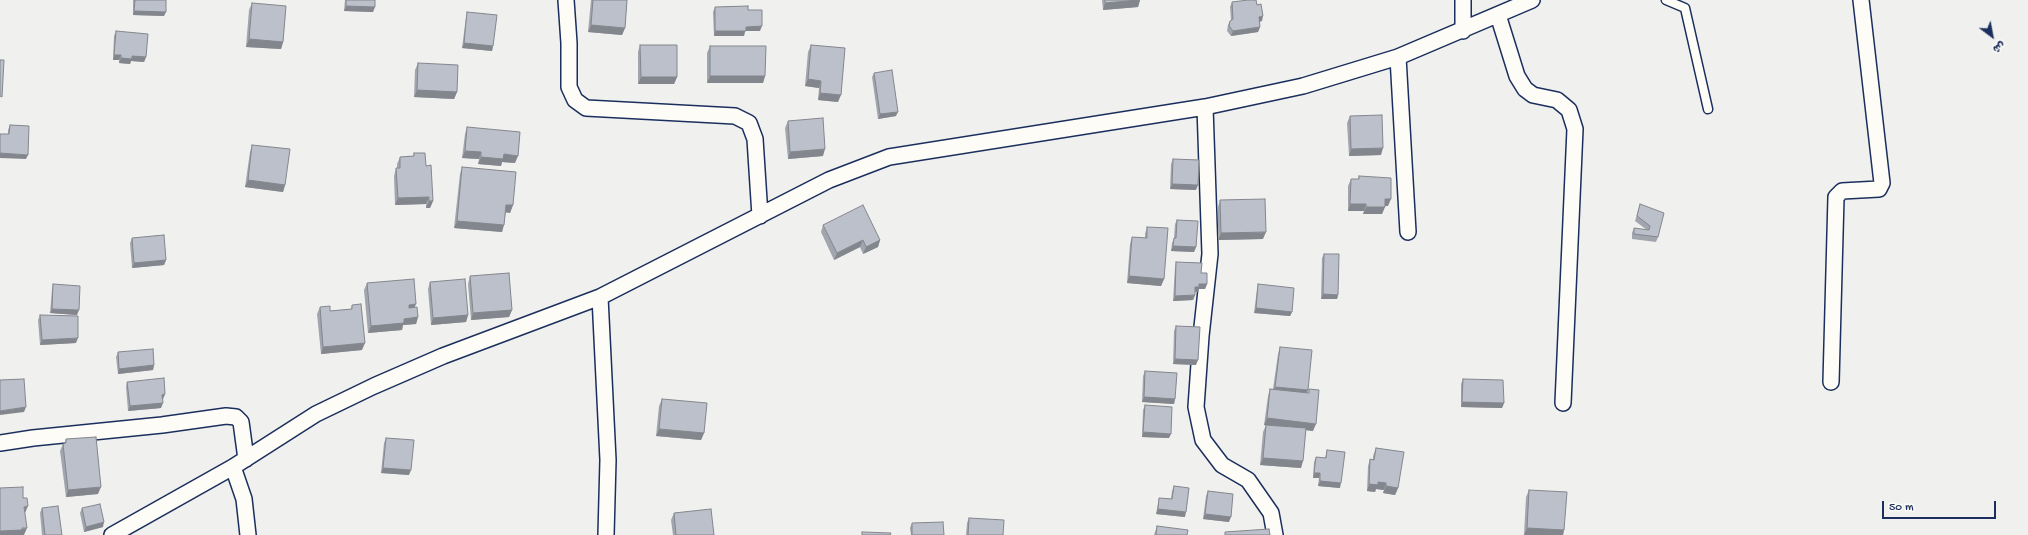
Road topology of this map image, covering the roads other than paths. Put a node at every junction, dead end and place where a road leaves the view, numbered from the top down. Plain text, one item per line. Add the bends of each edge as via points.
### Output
1 (566, 0) edge
2 (1463, 0) edge
3 (1532, 0) edge
4 (1666, 0) edge
5 (1861, 0) edge
6 (1498, 15) junction
7 (1463, 31) junction
8 (1398, 57) junction
9 (1205, 107) junction
10 (1708, 109) dead end
11 (760, 216) junction
12 (1408, 232) dead end
13 (600, 297) junction
14 (1831, 382) dead end
15 (1563, 403) dead end
16 (0, 443) edge
17 (246, 459) junction
18 (233, 467) junction
19 (112, 535) edge
20 (248, 535) edge
21 (606, 535) edge
22 (1275, 535) edge

1 - 11 street via 569,87 575,100 586,108 735,116 749,123 755,139
2 - 7 street
3 - 6 street
4 - 10 lane via 1685,8
5 - 14 street via 1882,183 1879,189 1842,190 1836,197
6 - 7 street
6 - 15 street via 1517,76 1525,89 1533,95 1557,100 1569,110 1575,130
7 - 8 street
8 - 9 street via 1303,86
8 - 12 street
9 - 11 street via 889,157 829,180
9 - 22 street via 1210,254 1196,407 1203,440 1222,465 1248,480 1271,513
11 - 13 street
13 - 17 street via 443,356 374,386 316,414
13 - 21 street via 608,460
16 - 17 street via 226,416 236,417 241,422
17 - 18 street
18 - 19 street
18 - 20 street via 244,499

